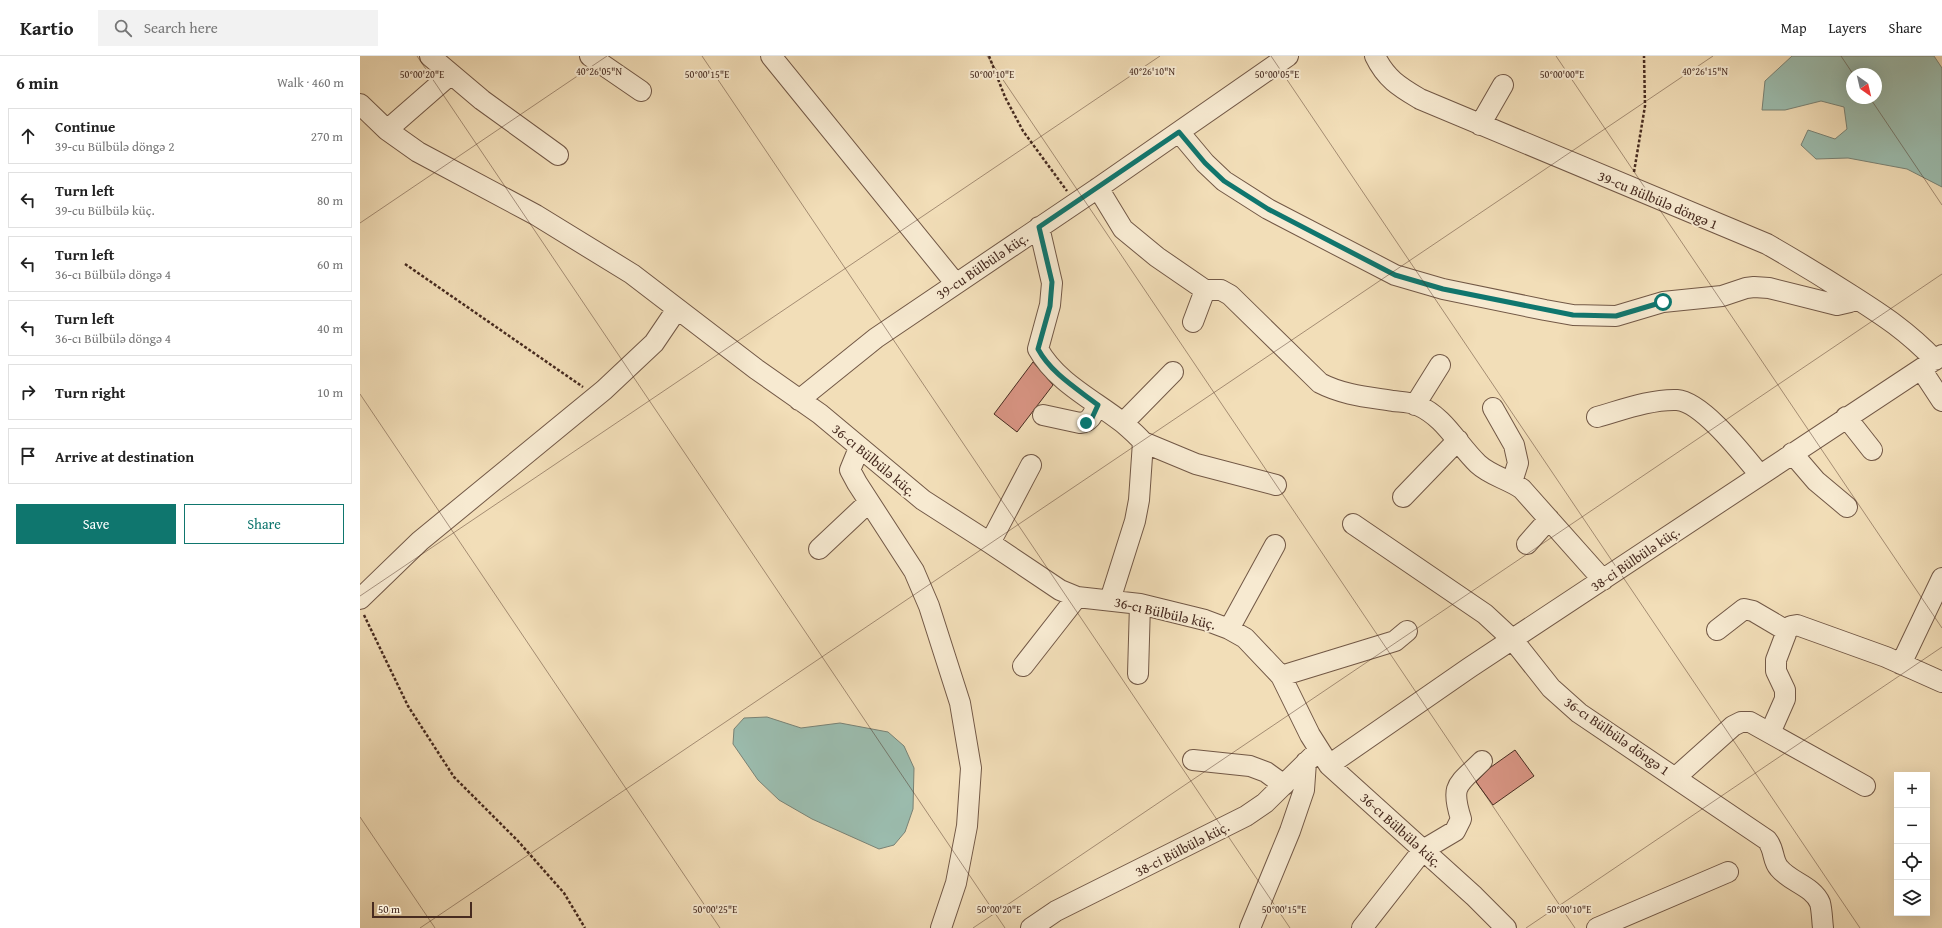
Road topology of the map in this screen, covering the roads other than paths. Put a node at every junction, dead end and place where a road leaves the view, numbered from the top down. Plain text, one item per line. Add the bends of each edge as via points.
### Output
1 (430, 56) edge
2 (590, 56) edge
3 (771, 56) edge
4 (1375, 56) edge
5 (1275, 59) edge
6 (450, 75) junction
7 (1503, 84) dead end
8 (641, 91) dead end
9 (360, 104) edge
10 (1480, 125) junction
11 (387, 130) junction
12 (1179, 132) junction
13 (558, 155) dead end
14 (1098, 188) junction
15 (1039, 227) junction
16 (956, 284) junction
17 (1205, 290) junction
18 (1857, 299) junction
19 (677, 309) junction
20 (1193, 322) dead end
21 (1933, 361) edge
22 (1440, 365) dead end
23 (1173, 372) dead end
24 (799, 400) junction
25 (1942, 401) edge
26 (1098, 405) junction
27 (1415, 405) junction
28 (1493, 408) dead end
29 (1043, 415) dead end
30 (1596, 417) dead end
31 (1846, 417) junction
32 (1123, 423) junction
33 (1458, 440) junction
34 (1144, 442) junction
35 (859, 448) junction
36 (1872, 450) dead end
37 (1792, 453) junction
38 (1031, 465) dead end
39 (1760, 475) junction
40 (1512, 482) junction
41 (1276, 485) dead end
42 (1402, 497) dead end
43 (869, 502) junction
44 (1847, 507) dead end
45 (1549, 520) junction
46 (1353, 524) dead end
47 (990, 543) junction
48 (1527, 544) dead end
49 (1275, 545) dead end
50 (819, 549) dead end
51 (1942, 578) edge
52 (1604, 580) junction
53 (1077, 597) junction
54 (1110, 600) junction
55 (1140, 604) junction
56 (362, 607) edge
57 (1229, 629) junction
58 (1717, 630) dead end
59 (1407, 631) dead end
60 (1787, 631) junction
61 (1513, 640) junction
62 (1901, 664) junction
63 (1023, 666) dead end
64 (1138, 674) dead end
65 (1281, 676) junction
66 (1942, 682) edge
67 (1770, 733) junction
68 (1318, 759) junction
69 (1193, 760) dead end
70 (1482, 761) dead end
71 (1676, 777) junction
72 (1284, 785) junction
73 (1865, 786) dead end
74 (1423, 850) junction
75 (1728, 872) dead end
76 (941, 928) edge
77 (1031, 928) edge
78 (1250, 928) edge
79 (1362, 928) edge
80 (1506, 928) edge
81 (1597, 928) edge
82 (1823, 928) edge

1 - 6 street
2 - 8 street
3 - 16 street
4 - 10 street, 39-cu Bülbülə döngə 1 via 1395,84 1420,99
5 - 12 street, 39-cu Bülbülə küç.
6 - 11 street
6 - 13 street
7 - 10 street
9 - 11 street, 36-cı Bülbülə küç.
10 - 18 street, 39-cu Bülbülə döngə 1 via 1766,244
11 - 19 street, 36-cı Bülbülə küç. via 418,152 599,252
12 - 14 street, 39-cu Bülbülə küç.
12 - 18 street via 1224,181 1268,209 1395,275 1443,289 1573,315 1616,316 1663,302 1722,296 1754,287 1769,288 1837,304
14 - 15 street, 39-cu Bülbülə küç.
14 - 17 street via 1123,229 1157,257
15 - 16 street, 39-cu Bülbülə küç.
15 - 26 street via 1052,282 1050,306 1038,349 1058,374
16 - 24 street, 39-cu Bülbülə küç. via 876,338
17 - 20 street
17 - 27 street via 1220,290 1230,295 1320,383 1334,390
18 - 21 street, 39-cu Bülbülə döngə 1 via 1892,320 1912,337
19 - 24 street, 36-cı Bülbülə küç.
19 - 56 street via 654,343 597,397 420,541
21 - 25 street, 39-cu Bülbülə döngə 1
21 - 31 street, 38-ci Bülbülə küç.
22 - 27 street
23 - 32 street
24 - 35 street, 36-cı Bülbülə küç. via 820,414
26 - 29 street via 1092,418 1086,423
26 - 32 street
27 - 33 street via 1429,411
28 - 40 street via 1514,445 1518,463
30 - 39 street via 1656,402 1679,400 1701,411
31 - 36 street
31 - 37 street, 38-ci Bülbülə küç.
32 - 34 street
33 - 40 street via 1478,463 1493,475
33 - 42 street
34 - 41 street via 1196,464
34 - 54 street via 1135,521
35 - 43 street via 850,470
35 - 47 street, 36-cı Bülbülə küç. via 923,500
37 - 39 street, 38-ci Bülbülə küç.
37 - 44 street via 1816,481
38 - 47 street
39 - 52 street, 38-ci Bülbülə küç.
40 - 45 street via 1522,489
43 - 50 street
43 - 76 street via 914,571 929,606 960,703 971,768 967,826 956,883
45 - 48 street
45 - 52 street
46 - 61 street, 36-cı Bülbülə döngə 1 via 1485,614
47 - 53 street, 36-cı Bülbülə küç. via 1060,590
49 - 57 street
51 - 62 street
52 - 61 street, 38-ci Bülbülə küç.
53 - 54 street, 36-cı Bülbülə küç.
53 - 63 street
54 - 55 street, 36-cı Bülbülə küç.
55 - 57 street, 36-cı Bülbülə küç. via 1205,620
55 - 64 street
57 - 65 street, 36-cı Bülbülə küç. via 1245,638
58 - 60 street via 1744,609 1753,611
59 - 65 street via 1395,641
60 - 62 street via 1791,626 1797,625
60 - 67 street via 1776,660 1776,671 1785,690 1785,699
61 - 68 street, 38-ci Bülbülə küç.
61 - 71 street, 36-cı Bülbülə döngə 1 via 1551,688 1579,713
62 - 66 street
65 - 68 street, 36-cı Bülbülə küç.
67 - 71 street via 1750,722 1741,722 1733,726
67 - 73 street
68 - 72 street, 38-ci Bülbülə küç.
68 - 74 street, 36-cı Bülbülə küç.
68 - 78 street
69 - 72 street via 1250,766 1266,772
70 - 74 street via 1455,791 1462,819 1460,825 1456,831
71 - 82 street, 36-cı Bülbülə döngə 1 via 1767,840 1773,847 1780,869 1812,893 1820,903
72 - 77 street, 38-ci Bülbülə küç. via 1246,816 1056,911
74 - 79 street
74 - 80 street, 36-cı Bülbülə küç.
75 - 81 street

